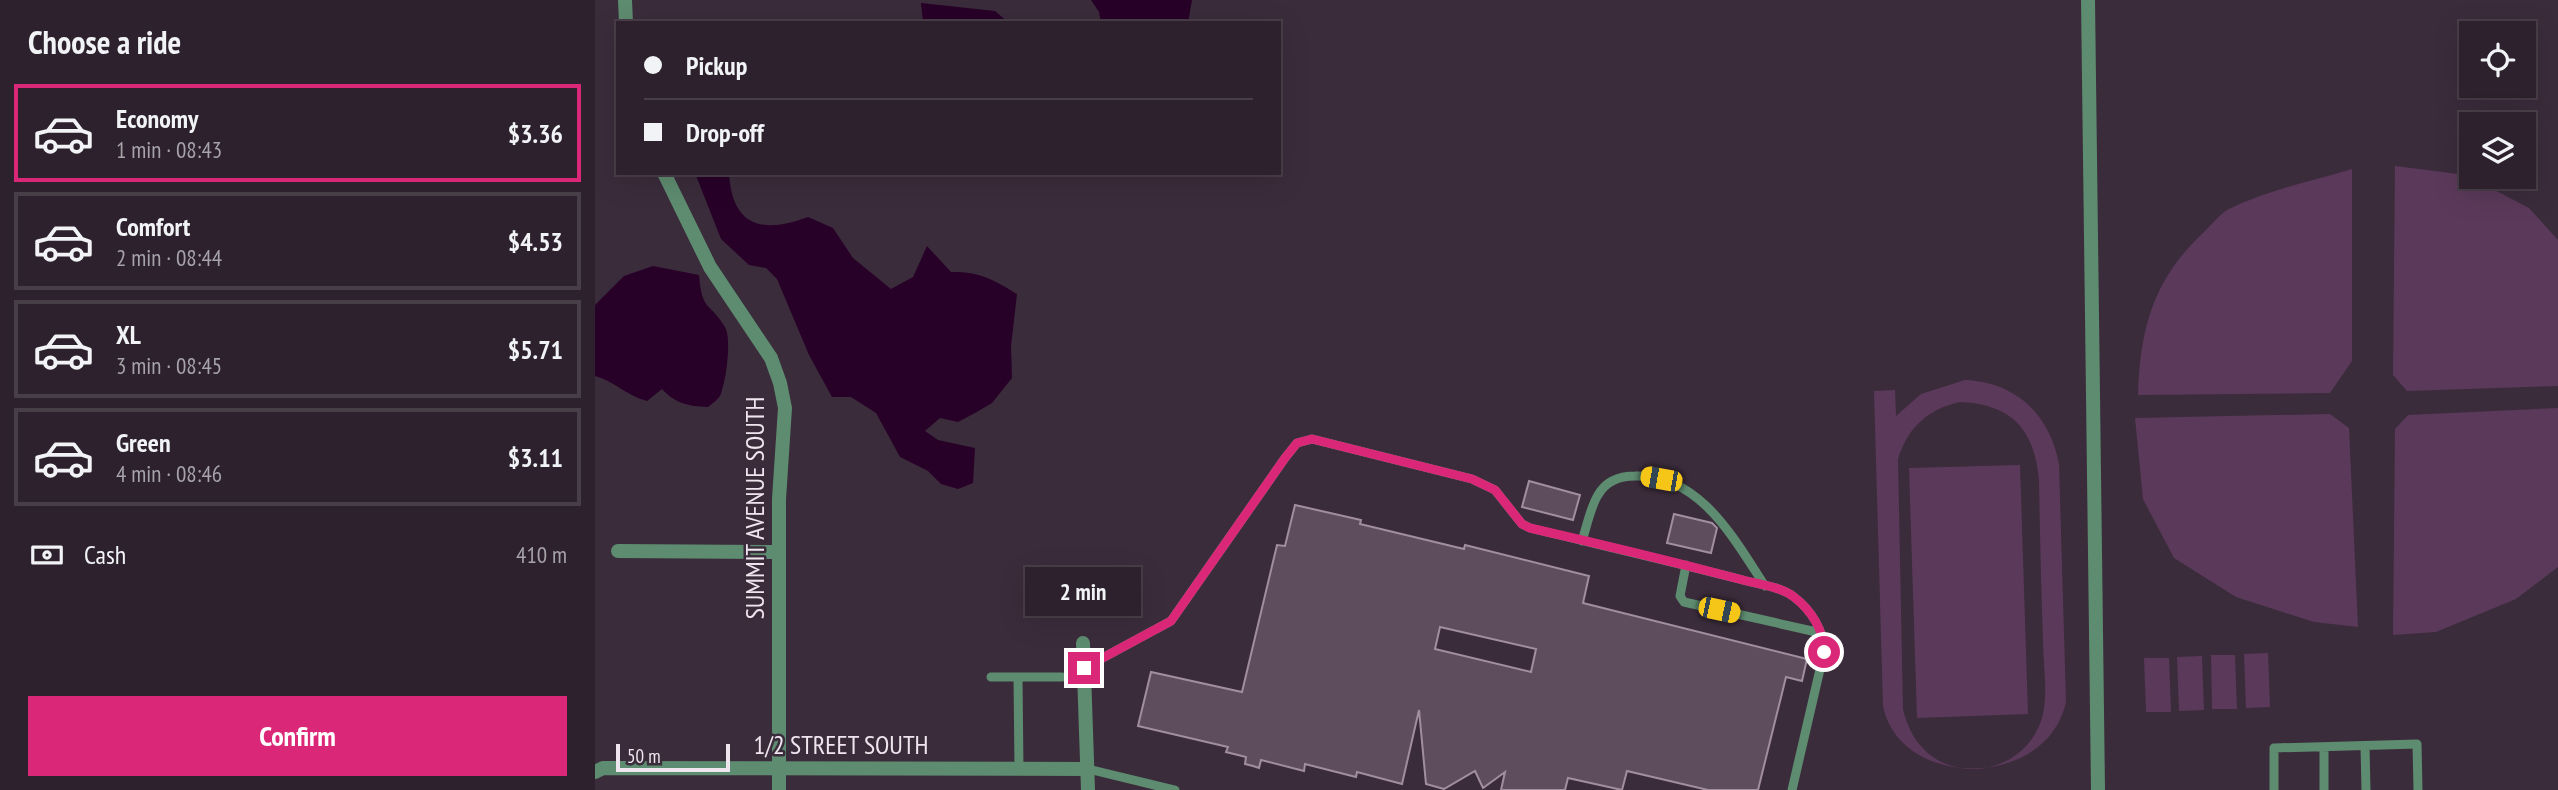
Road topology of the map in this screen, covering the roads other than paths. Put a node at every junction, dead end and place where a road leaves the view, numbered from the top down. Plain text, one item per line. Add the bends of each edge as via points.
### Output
1 (625, 0) edge
2 (2088, 0) edge
3 (626, 21) edge
4 (665, 175) edge
5 (1582, 541) junction
6 (618, 551) dead end
7 (779, 552) junction
8 (1686, 565) junction
9 (1765, 586) junction
10 (1821, 633) junction
11 (1083, 643) dead end
12 (1084, 668) junction
13 (991, 677) dead end
14 (1018, 677) junction
15 (1062, 677) dead end
16 (2365, 746) junction
17 (2323, 747) junction
18 (595, 754) edge
19 (778, 769) junction
20 (1019, 769) junction
21 (1088, 769) junction
22 (599, 770) edge
23 (779, 790) edge
24 (1088, 790) edge
25 (1175, 790) edge
26 (1792, 790) edge
27 (2098, 790) edge
28 (2274, 790) edge
29 (2324, 790) edge
30 (2366, 790) edge
31 (2418, 790) edge

1 - 3 street
2 - 27 street
4 - 7 street, SUMMIT AVENUE SOUTH via 710,267 771,358 781,383 785,408
5 - 8 lane
5 - 9 lane via 1599,493 1608,484 1621,476 1661,479 1692,494 1716,516
5 - 12 lane via 1522,524 1495,490 1472,479 1312,439 1297,443 1285,458 1171,621
6 - 7 street
7 - 19 street, SUMMIT AVENUE SOUTH
8 - 9 lane
8 - 10 lane via 1679,596 1684,602
9 - 10 lane via 1793,596
10 - 26 lane via 1824,652
11 - 12 street
12 - 21 street
13 - 14 lane
14 - 15 lane
14 - 20 lane
16 - 17 lane
16 - 30 lane
16 - 31 lane via 2417,744
17 - 28 lane via 2274,748
17 - 29 lane
18 - 22 street
19 - 20 street, 1/2 STREET SOUTH
19 - 22 street, 1/2 STREET SOUTH
19 - 23 street, SUMMIT AVENUE SOUTH
20 - 21 street, 1/2 STREET SOUTH
21 - 24 street
21 - 25 lane

